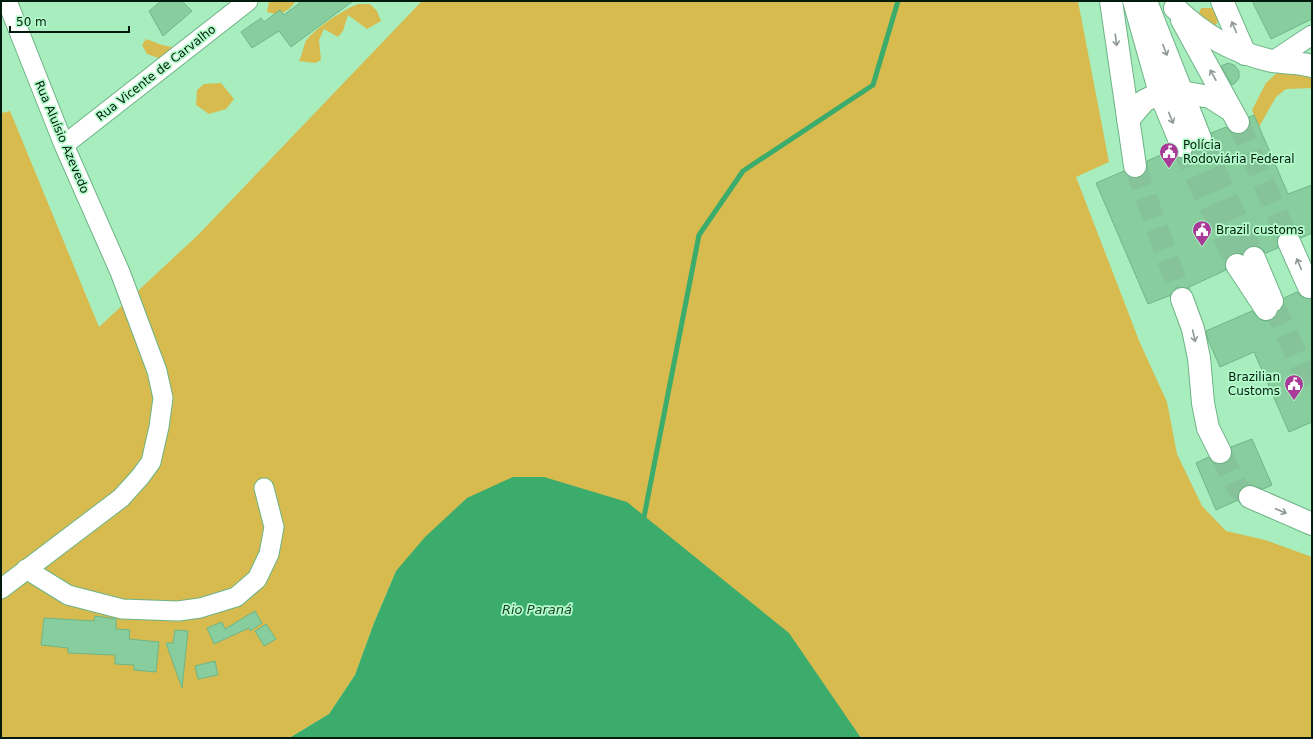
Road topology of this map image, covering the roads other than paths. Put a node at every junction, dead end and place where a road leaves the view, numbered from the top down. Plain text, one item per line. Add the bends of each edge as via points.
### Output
1 (7, 1) edge
2 (248, 1) edge
3 (1111, 1) edge
4 (1134, 1) edge
5 (1146, 1) edge
6 (1222, 1) edge
7 (1174, 5) edge
8 (1312, 35) edge
9 (1245, 54) junction
10 (1273, 61) junction
11 (1312, 66) edge
12 (1182, 92) junction
13 (1160, 93) junction
14 (1128, 120) junction
15 (64, 145) junction
16 (1135, 166) tunnel mouth
17 (1289, 242) tunnel mouth
18 (1245, 262) tunnel mouth
19 (1309, 287) dead end
20 (1182, 299) tunnel mouth
21 (1270, 306) tunnel mouth
22 (1220, 452) tunnel mouth
23 (264, 488) dead end
24 (1250, 496) tunnel mouth
25 (1312, 524) edge
26 (26, 569) junction
27 (1, 588) edge

1 - 15 street, Rua Aluísio Azevedo
2 - 15 street, Rua Vicente de Carvalho
3 -> 14 main road
4 - 13 main road
5 -> 12 main road
9 -> 6 main road
7 - 9 main road via 1196,28
12 -> 7 main road via 1210,97 1235,116
8 - 10 street
9 - 10 main road
10 - 11 main road
12 - 13 main road
13 -> 12 main road via 1191,142
13 - 14 main road via 1144,101
14 - 16 main road
15 - 26 street, Rua Aluísio Azevedo via 120,272 157,371 163,398 151,462 121,498
19 -> 17 main road
18 - 21 main road
20 -> 22 main road via 1193,329 1199,358 1208,428
23 - 26 street via 274,527 269,554 257,579 236,597 200,608 178,611 122,610 68,595
24 -> 25 main road
26 - 27 street, Rua Aluísio Azevedo

